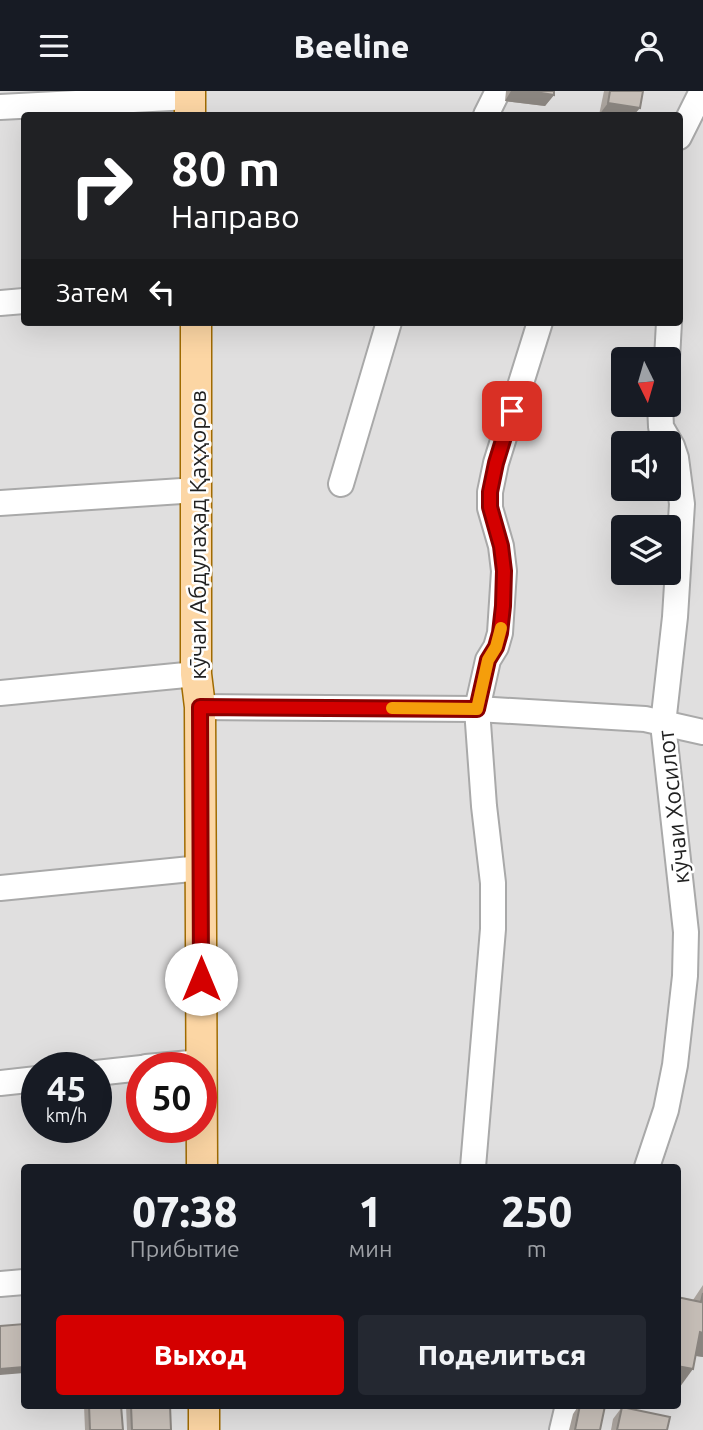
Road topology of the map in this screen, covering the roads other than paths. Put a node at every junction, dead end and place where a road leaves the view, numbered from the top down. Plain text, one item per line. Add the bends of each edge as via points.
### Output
1 (498, 91) edge
2 (702, 91) edge
3 (190, 101) edge
4 (0, 107) edge
5 (488, 112) edge
6 (683, 129) edge
7 (21, 301) edge
8 (0, 303) edge
9 (197, 326) edge
10 (388, 326) edge
11 (539, 326) edge
12 (669, 326) edge
13 (668, 347) edge
14 (661, 417) edge
15 (341, 484) dead end
16 (197, 490) junction
17 (0, 503) edge
18 (196, 674) junction
19 (0, 693) edge
20 (200, 707) junction
21 (477, 709) junction
22 (663, 724) junction
23 (703, 732) edge
24 (201, 868) junction
25 (0, 888) edge
26 (202, 1052) edge
27 (21, 1081) edge
28 (0, 1083) edge
29 (202, 1143) edge
30 (202, 1164) edge
31 (473, 1164) edge
32 (648, 1164) edge
33 (21, 1282) edge
34 (0, 1284) edge
35 (204, 1409) edge
36 (567, 1409) edge
37 (204, 1430) edge
38 (562, 1430) edge

1 - 5 street
2 - 6 street
3 - 4 street
7 - 8 street
9 - 16 main road, кӯчаи Абдулаҳад Қаҳҳоров
10 - 15 street
11 - 21 street via 490,492 504,571 503,606 500,633 488,660
12 - 13 street
14 - 22 street, кӯчаи Хосилот via 676,458 682,522
16 - 17 street
16 - 18 main road, кӯчаи Абдулаҳад Қаҳҳоров
18 - 19 street
18 - 20 main road, кӯчаи Абдулаҳад Қаҳҳоров
20 - 21 street
20 - 24 main road, кӯчаи Абдулаҳад Қаҳҳоров
21 - 22 street via 645,719
21 - 31 street via 494,929
22 - 23 street
22 - 32 street, кӯчаи Хосилот via 686,932 685,976 675,1065
24 - 25 street
24 - 26 main road, кӯчаи Абдулаҳад Қаҳҳоров
27 - 28 street
29 - 30 main road, кӯчаи Абдулаҳад Қаҳҳоров
33 - 34 street
35 - 37 main road
36 - 38 street

